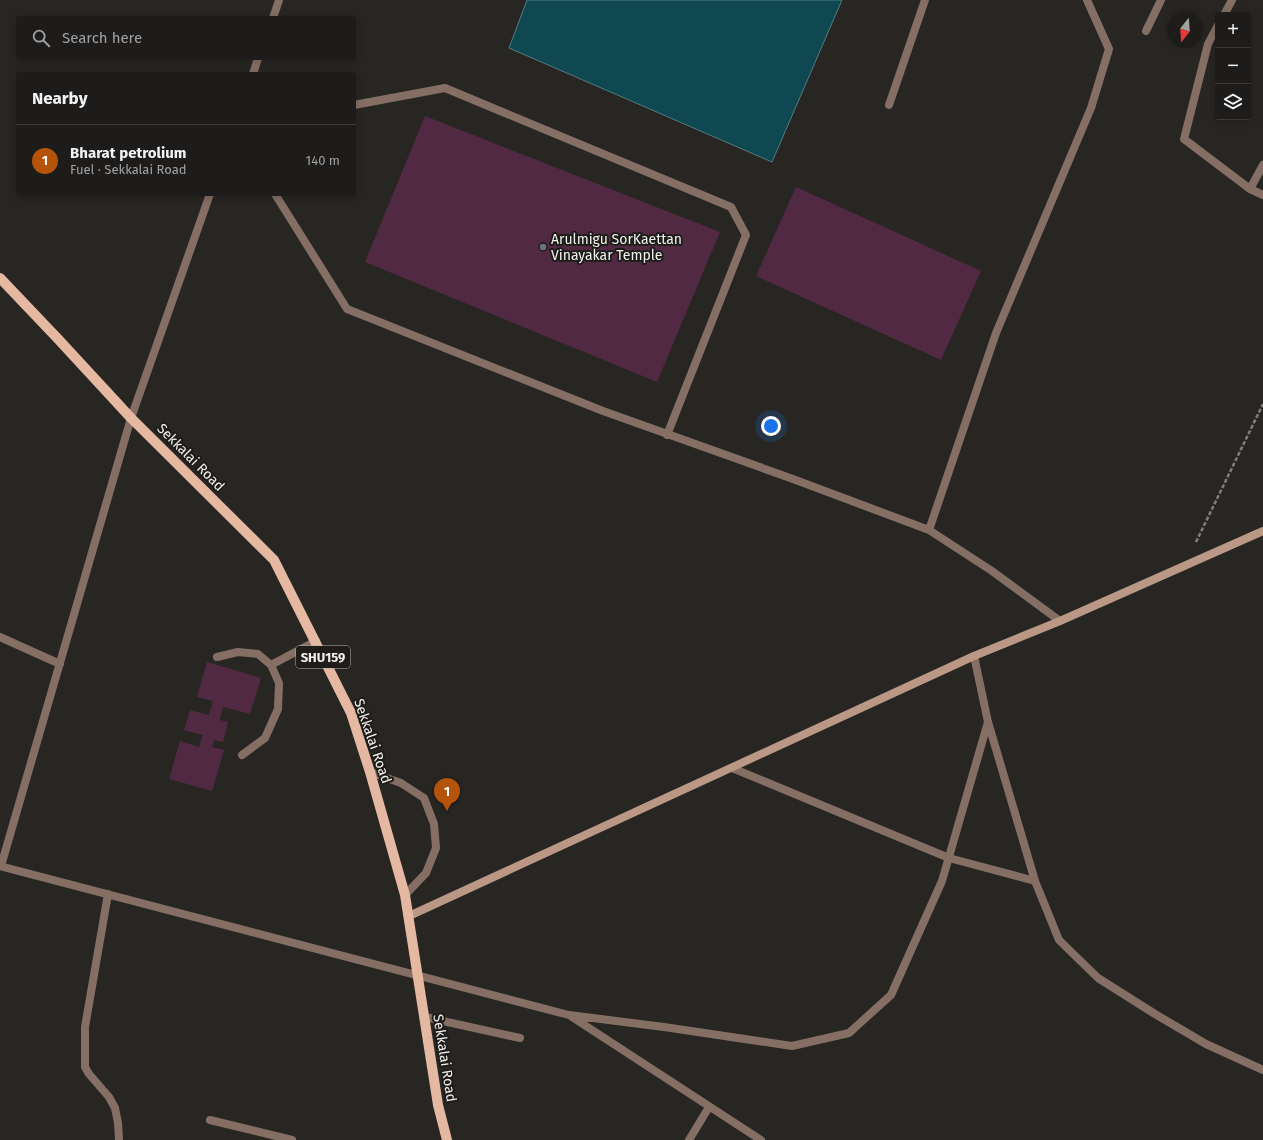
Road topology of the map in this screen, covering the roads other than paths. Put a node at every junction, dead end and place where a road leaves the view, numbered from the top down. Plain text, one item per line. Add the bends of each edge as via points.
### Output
1 (279, 0) edge
2 (925, 0) edge
3 (1087, 0) edge
4 (1161, 0) edge
5 (1232, 0) edge
6 (1226, 12) edge
7 (274, 16) edge
8 (1146, 31) dead end
9 (1215, 31) edge
10 (257, 60) edge
11 (253, 72) edge
12 (356, 105) edge
13 (889, 105) dead end
14 (1263, 165) edge
15 (1250, 189) junction
16 (1263, 195) edge
17 (209, 196) edge
18 (276, 196) edge
19 (0, 278) edge
20 (131, 418) junction
21 (667, 435) junction
22 (929, 530) junction
23 (1263, 531) edge
24 (1060, 621) junction
25 (0, 637) edge
26 (316, 641) junction
27 (974, 656) junction
28 (217, 657) dead end
29 (60, 664) junction
30 (271, 665) junction
31 (988, 722) junction
32 (242, 754) dead end
33 (732, 768) junction
34 (370, 772) junction
35 (948, 858) junction
36 (0, 866) edge
37 (1035, 881) junction
38 (108, 894) junction
39 (405, 895) junction
40 (409, 916) junction
41 (418, 975) junction
42 (569, 1015) junction
43 (425, 1017) junction
44 (520, 1038) dead end
45 (1263, 1070) edge
46 (709, 1106) junction
47 (210, 1120) dead end
48 (119, 1140) edge
49 (292, 1140) edge
50 (447, 1140) edge
51 (689, 1140) edge
52 (761, 1140) edge

1 - 7 street
2 - 13 street
3 - 22 street via 1109,49 1091,108 996,333
4 - 8 street
5 - 6 street
9 - 15 street via 1208,44 1184,139
10 - 11 street
12 - 21 street via 445,88 730,207 746,235
14 - 15 street
15 - 16 street
17 - 20 street
18 - 21 street via 347,309
19 - 20 main road, Sekkalai Road / SHU159
20 - 26 main road, Sekkalai Road / SHU159 via 274,560
20 - 29 street
21 - 22 street
22 - 24 street via 992,571
23 - 24 street
24 - 27 street
25 - 29 street
26 - 30 street
26 - 34 main road, Sekkalai Road / SHU159 via 351,713
27 - 31 street
27 - 33 street
28 - 30 street via 238,652 258,654
29 - 36 street
30 - 32 street via 279,683 278,709 265,738
31 - 35 street
31 - 37 street
33 - 35 street
33 - 40 street
34 - 39 main road, Sekkalai Road / SHU159
34 - 39 street via 401,783 424,798 434,824 436,848 426,873
35 - 37 street
35 - 42 street via 942,881 891,995 848,1033 792,1046
36 - 38 street
37 - 45 street via 1059,940 1098,978 1206,1044
38 - 41 street
38 - 48 street via 84,1027 85,1067 115,1108
39 - 40 main road, Sekkalai Road / SHU159
40 - 41 main road, Sekkalai Road / SHU159
41 - 42 street
41 - 43 main road, Sekkalai Road / SHU159
42 - 46 street
43 - 44 street
43 - 50 main road, Sekkalai Road / SHU159 via 438,1105
46 - 51 street
46 - 52 street
47 - 49 street

